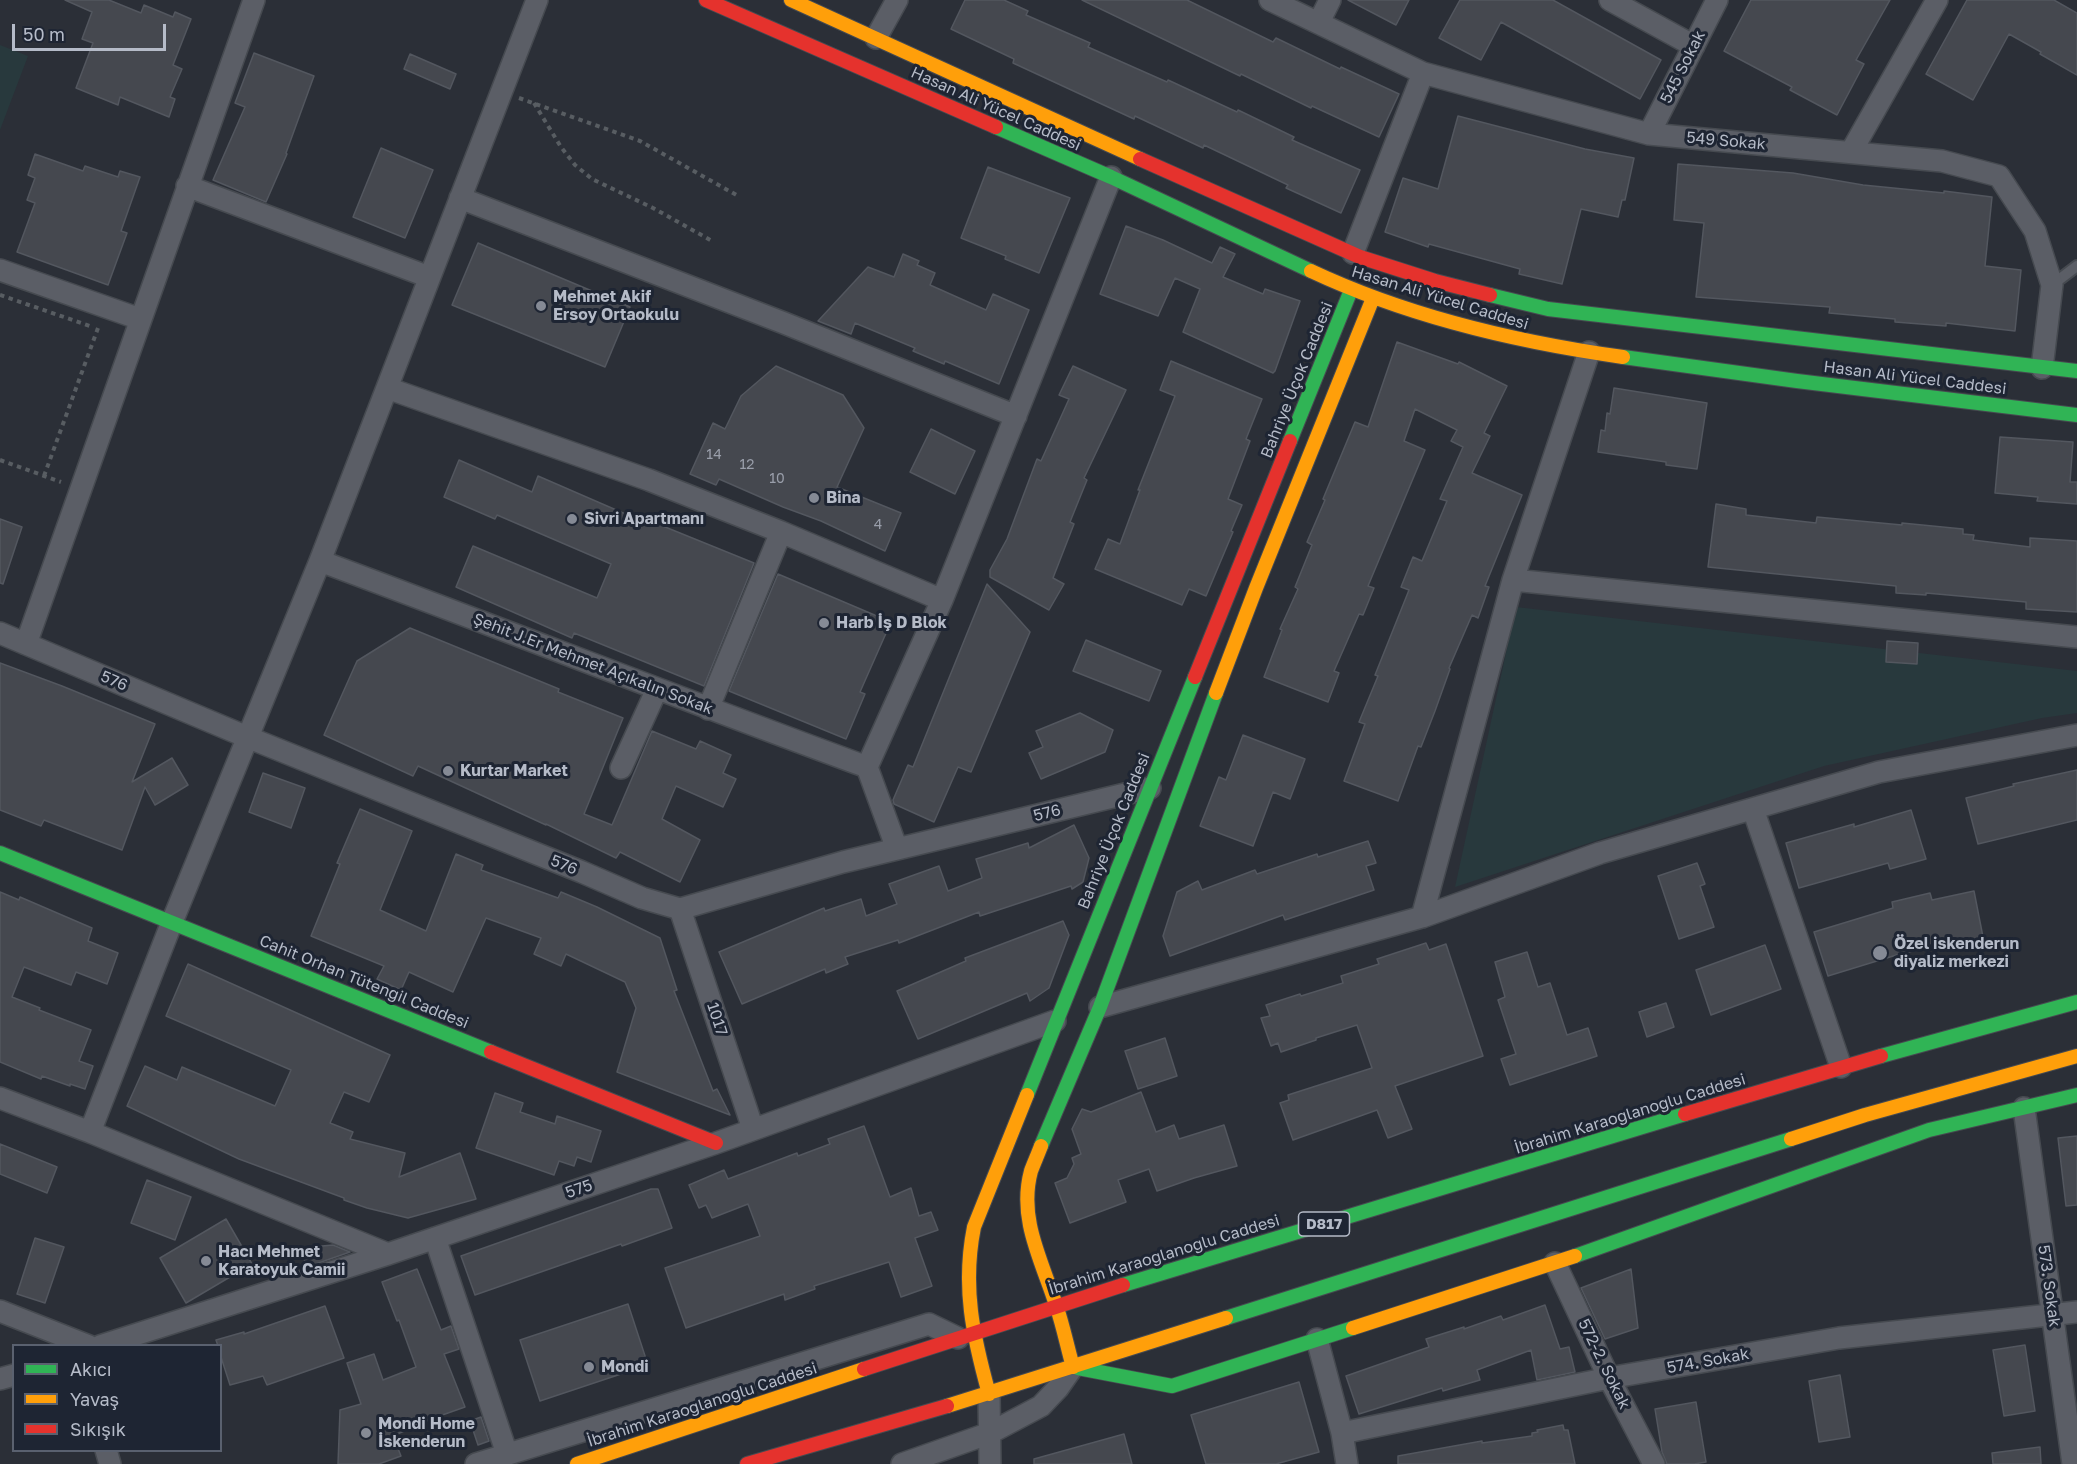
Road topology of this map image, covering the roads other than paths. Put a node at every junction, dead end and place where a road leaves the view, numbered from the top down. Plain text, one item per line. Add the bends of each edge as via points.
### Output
1 (254, 0) edge
2 (537, 0) edge
3 (706, 0) edge
4 (791, 0) edge
5 (897, 0) edge
6 (1270, 0) edge
7 (1330, 0) edge
8 (1610, 0) edge
9 (1717, 0) edge
10 (1936, 0) edge
11 (1319, 22) junction
12 (876, 38) junction
13 (1694, 46) junction
14 (1423, 73) junction
15 (1649, 134) junction
16 (1851, 152) junction
17 (1111, 177) junction
18 (188, 186) junction
19 (460, 198) junction
20 (1353, 253) junction
21 (2077, 266) edge
22 (0, 270) edge
23 (429, 277) junction
24 (2052, 285) junction
25 (1351, 290) junction
26 (1373, 298) junction
27 (136, 329) junction
28 (1589, 352) junction
29 (2042, 368) junction
30 (2077, 371) edge
31 (387, 388) junction
32 (2077, 415) edge
33 (1016, 416) junction
34 (781, 531) junction
35 (320, 561) junction
36 (1512, 580) junction
37 (942, 600) junction
38 (0, 633) edge
39 (2077, 637) edge
40 (26, 644) junction
41 (657, 689) junction
42 (708, 709) junction
43 (2077, 735) edge
44 (247, 737) junction
45 (867, 767) junction
46 (621, 768) dead end
47 (1150, 788) junction
48 (1753, 809) junction
49 (897, 849) junction
50 (0, 853) edge
51 (680, 909) junction
52 (1422, 917) junction
53 (172, 922) junction
54 (2077, 1002) edge
55 (1100, 1007) junction
56 (1055, 1021) junction
57 (2077, 1056) edge
58 (1841, 1067) junction
59 (2077, 1095) edge
60 (0, 1098) edge
61 (2024, 1107) junction
62 (753, 1130) junction
63 (90, 1132) junction
64 (716, 1143) junction
65 (435, 1238) junction
66 (388, 1254) junction
67 (1555, 1263) junction
68 (1056, 1305) junction
69 (0, 1311) edge
70 (2077, 1312) edge
71 (2053, 1315) junction
72 (965, 1336) junction
73 (1317, 1339) junction
74 (84, 1344) edge
75 (106, 1344) edge
76 (1073, 1367) junction
77 (1609, 1378) junction
78 (989, 1394) junction
79 (990, 1433) junction
80 (1342, 1433) junction
81 (507, 1454) junction
82 (476, 1464) edge
83 (577, 1464) edge
84 (747, 1464) edge
85 (902, 1464) edge
86 (990, 1464) edge
87 (1347, 1464) edge
88 (1654, 1464) edge
89 (2073, 1464) edge

1 - 18 street
2 - 19 street
3 - 17 main road, Hasan Ali Yücel Caddesi
4 - 12 main road
5 - 12 street
6 - 11 street, 549 Sokak
7 - 11 street
8 - 13 street
9 - 13 street, 545 Sokak
10 - 16 street
11 - 14 street, 549 Sokak
12 - 20 main road
13 - 15 street, 545 Sokak
14 - 15 street, 549 Sokak
14 - 20 street
15 - 16 street, 549 Sokak
16 - 24 street, 549 Sokak via 1942,160 1999,176 2035,231
17 - 25 main road, Hasan Ali Yücel Caddesi
17 - 33 street
18 - 23 street
18 - 27 street
19 - 23 street
19 - 33 street
20 - 29 main road via 1434,281 1548,309
21 - 24 lane
22 - 27 street
23 - 31 street
24 - 29 street, 549 Sokak
25 - 26 main road, Hasan Ali Yücel Caddesi
25 - 47 main road, Bahriye Üçok Caddesi
26 - 28 main road, Hasan Ali Yücel Caddesi via 1480,331
26 - 55 main road via 1252,599
27 - 40 street
28 - 32 main road, Hasan Ali Yücel Caddesi
28 - 36 street
29 - 30 main road
31 - 34 street
31 - 35 street
33 - 37 street
34 - 37 street
34 - 42 street
35 - 41 street, Şehit J.Er Mehmet Açıkalın Sokak
35 - 44 street
36 - 39 street
36 - 52 street
37 - 45 street
38 - 40 street, 576
40 - 44 street, 576
41 - 42 street, Şehit J.Er Mehmet Açıkalın Sokak
41 - 46 street
42 - 45 street, Şehit J.Er Mehmet Açıkalın Sokak
43 - 48 street via 1879,772
44 - 51 street, 576 via 642,898
44 - 53 street
45 - 49 street
47 - 49 street, 576
47 - 56 main road, Bahriye Üçok Caddesi
48 - 52 street via 1600,853
48 - 58 street
49 - 51 street, 576
50 - 53 main road, Cahit Orhan Tütengil Caddesi
51 - 62 street, 1017
52 - 55 street
53 - 63 street
53 - 64 main road, Cahit Orhan Tütengil Caddesi
54 - 58 main road, İbrahim Karaoğlanoğlu Caddesi / D817
55 - 68 main road via 1041,1145 1027,1196 1034,1246
56 - 62 street, 575
56 - 72 main road, Bahriye Üçok Caddesi via 974,1227 968,1250
57 - 76 main road via 1865,1115
58 - 68 main road, İbrahim Karaoğlanoğlu Caddesi / D817
59 - 61 main road
60 - 63 street
61 - 67 main road via 1929,1130
61 - 71 street, 573. Sokak
62 - 64 street, 575
63 - 66 street
64 - 65 street, 575
65 - 66 street, 575
65 - 81 street
66 - 75 street, 575
67 - 73 main road
67 - 77 street, 572-2. Sokak
68 - 72 main road, İbrahim Karaoğlanoğlu Caddesi / D817
68 - 76 main road
69 - 74 street
70 - 71 street, 574. Sokak
71 - 77 street, 574. Sokak via 1839,1338
71 - 89 street, 573. Sokak
72 - 78 main road, Bahriye Üçok Caddesi
72 - 81 street via 929,1323
72 - 83 main road, İbrahim Karaoğlanoğlu Caddesi / D817
73 - 76 main road via 1172,1386
73 - 80 street
76 - 78 main road
76 - 79 street via 1041,1406
77 - 80 street, 574. Sokak
77 - 88 street, 572-2. Sokak
78 - 79 street
78 - 84 main road
79 - 85 street
79 - 86 street
80 - 87 street
81 - 82 street

